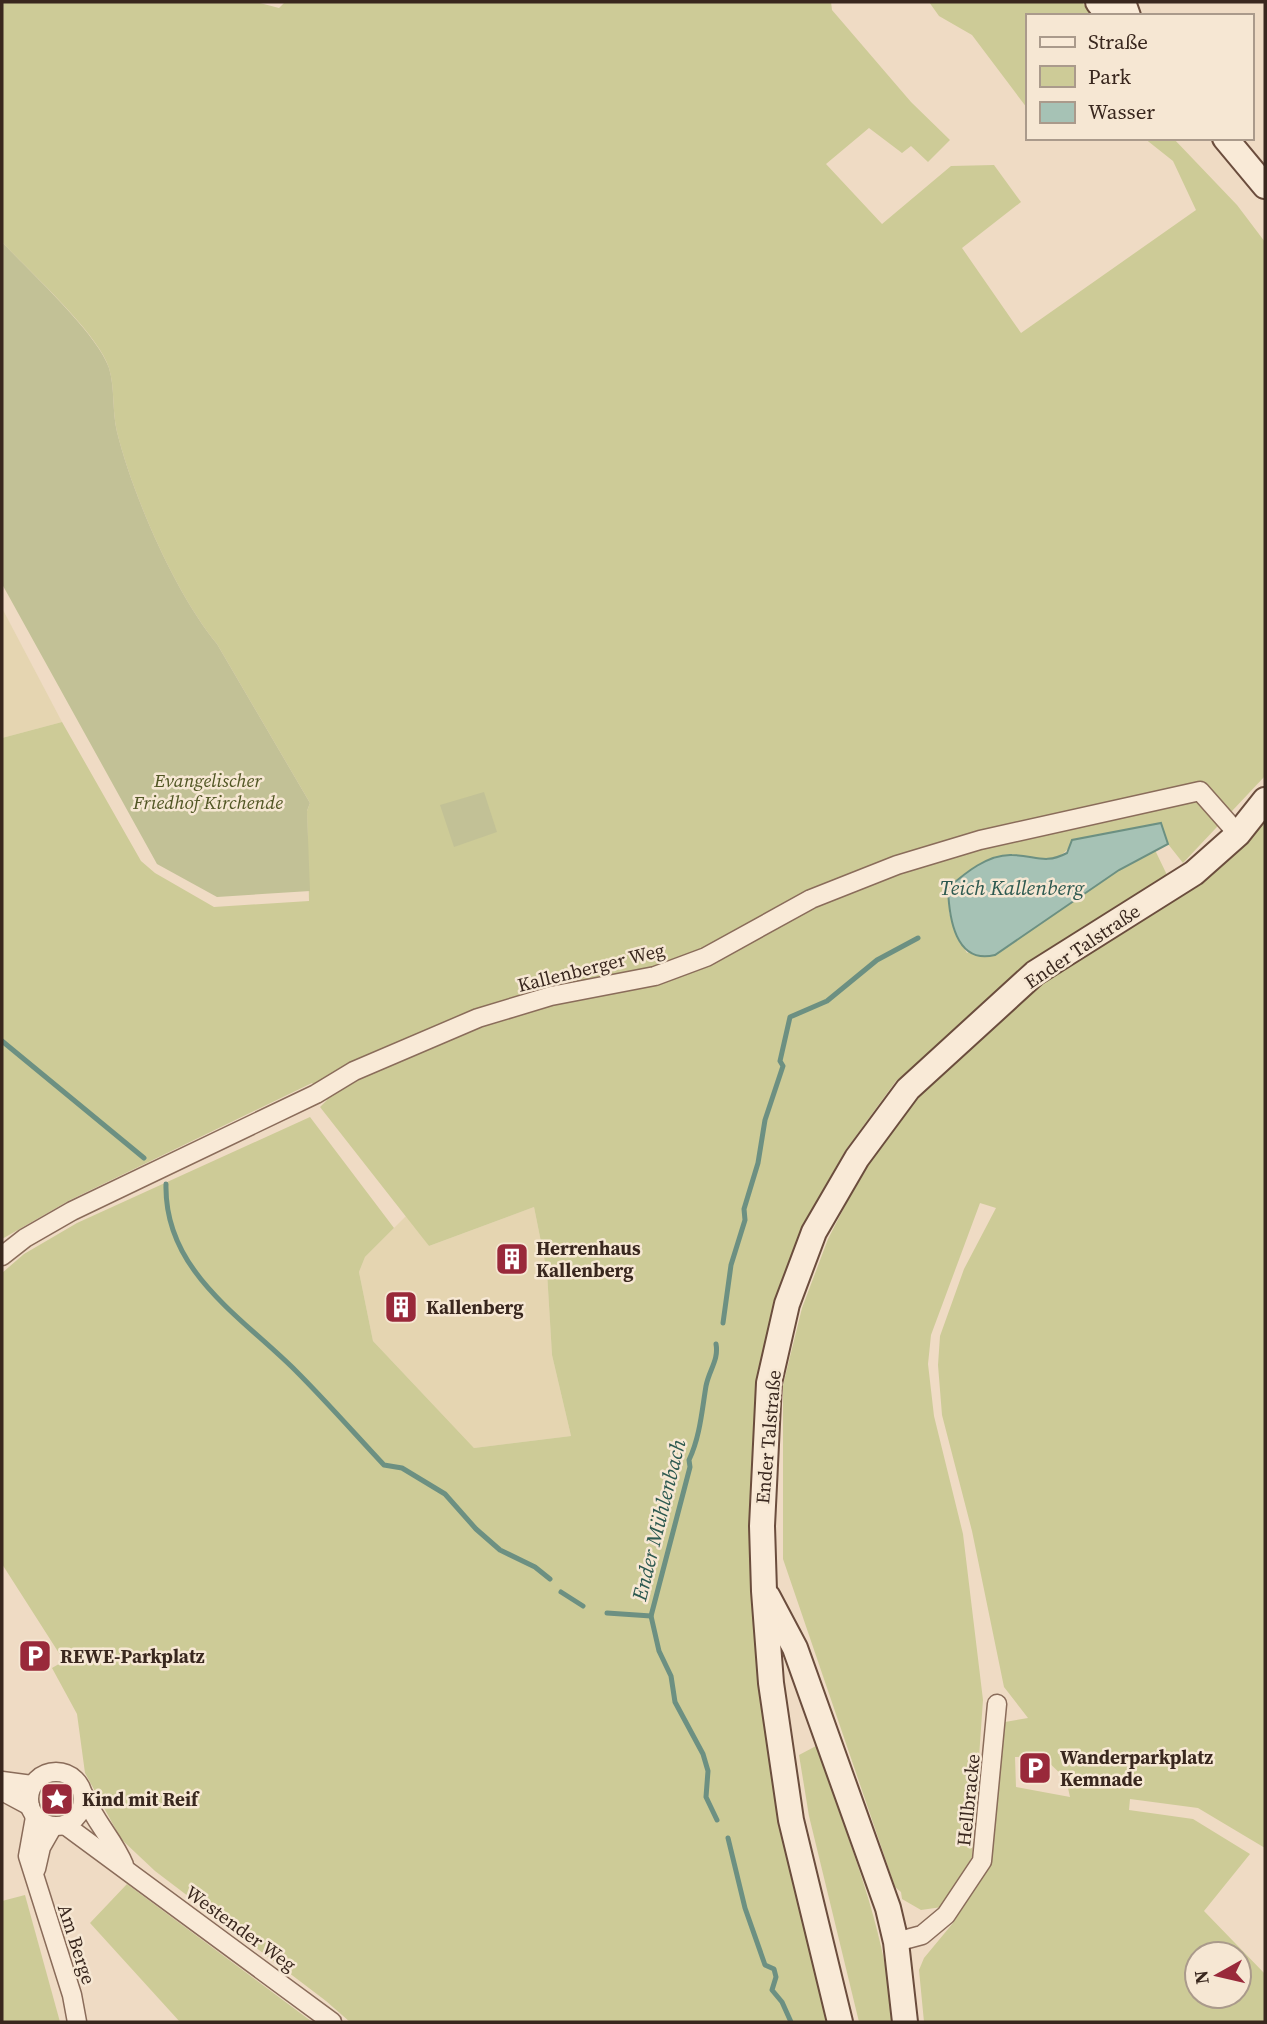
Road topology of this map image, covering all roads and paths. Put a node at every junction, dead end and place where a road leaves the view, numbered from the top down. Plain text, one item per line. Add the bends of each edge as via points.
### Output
1 (1227, 140) edge
2 (1265, 186) edge
3 (1265, 800) edge
4 (1238, 834) junction
5 (2, 1256) edge
6 (764, 1591) junction
7 (997, 1704) dead end
8 (2, 1780) edge
9 (32, 1785) junction
10 (2, 1791) edge
11 (83, 1795) junction
12 (33, 1811) junction
13 (59, 1826) junction
14 (126, 1868) junction
15 (33, 1879) junction
16 (896, 1942) junction
17 (77, 2022) edge
18 (332, 2022) edge
19 (840, 2022) edge
20 (905, 2022) edge

1 - 2 main road
3 - 4 main road, Ender Talstraße
4 - 5 street, Kallenberger Weg via 1200,791 980,841 897,865 811,899 706,957 655,976 551,996 478,1018 366,1066 72,1211
4 - 6 main road, Ender Talstraße via 1194,873 1035,974 908,1088 857,1158 814,1232 787,1304 769,1383 762,1526
6 - 16 main road via 795,1647
6 - 19 main road, Ender Talstraße via 771,1683 791,1820
7 - 16 street, Hellbracke via 982,1861 947,1915 922,1935
8 - 9 street
9 - 11 street via 49,1772 67,1773 77,1780
9 - 12 street
10 - 12 street
11 - 13 street via 80,1813
11 - 14 street, Westender Weg
12 - 13 street
12 - 15 street, Am Berge via 28,1856
13 - 14 street, Westender Weg
13 - 15 street via 41,1847
14 - 18 street, Westender Weg
15 - 17 street, Am Berge
16 - 20 main road

